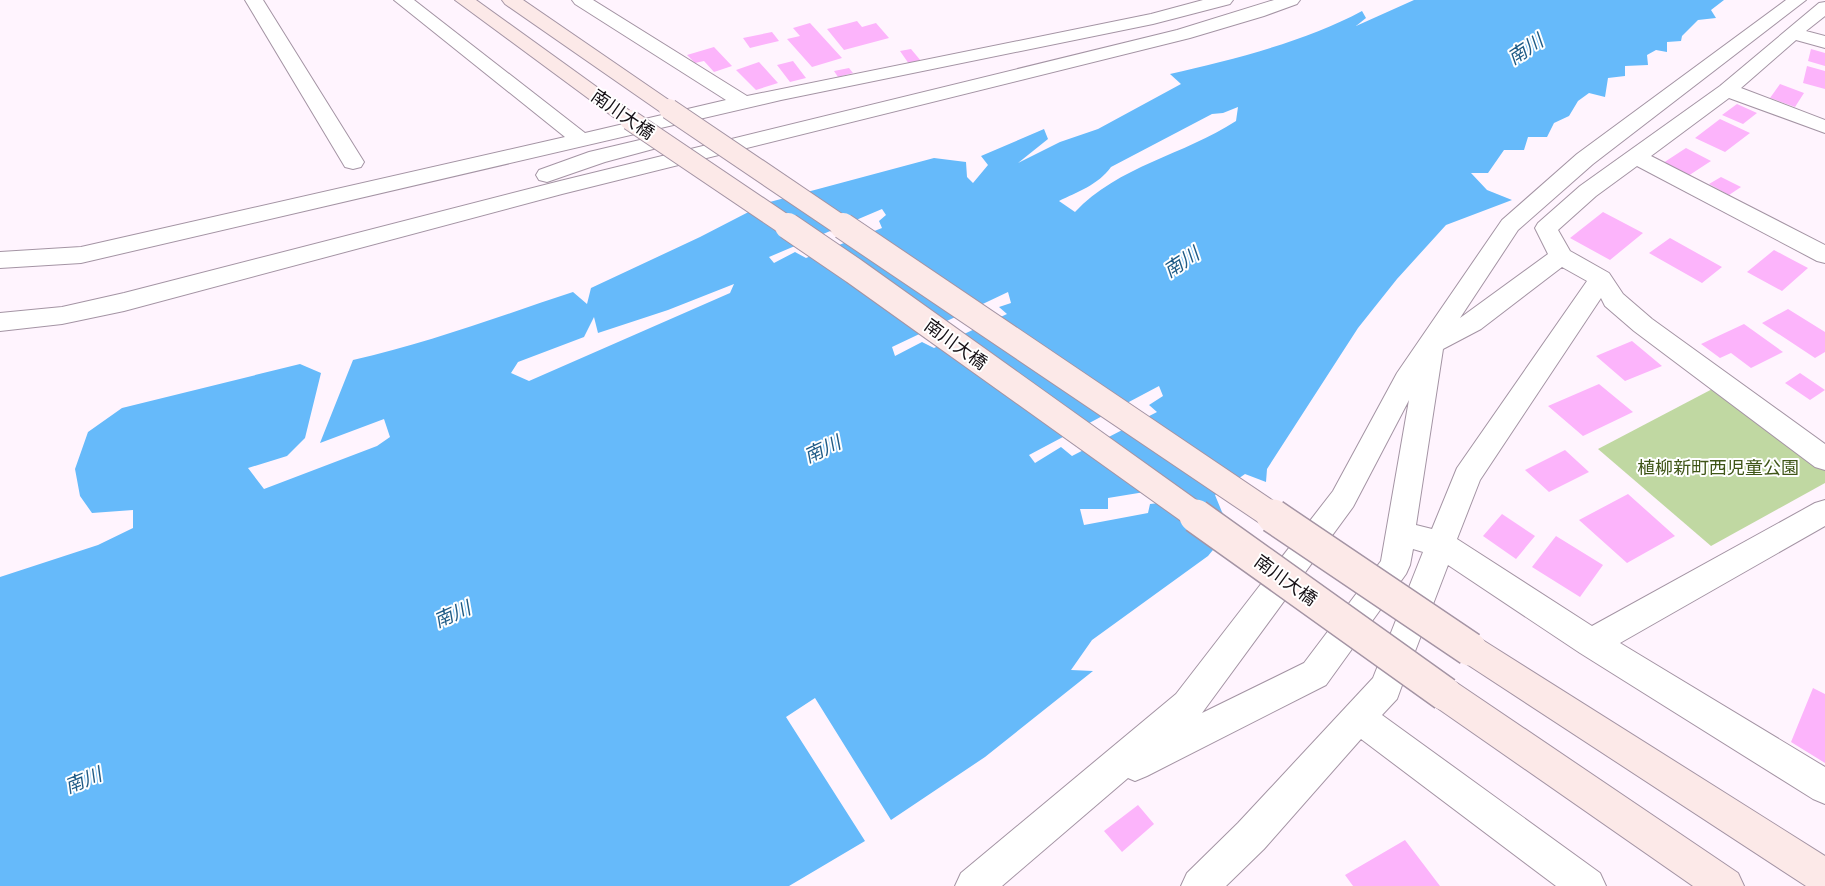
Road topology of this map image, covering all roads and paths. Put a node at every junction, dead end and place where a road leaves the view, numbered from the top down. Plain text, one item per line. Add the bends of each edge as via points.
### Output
1 (254, 0) edge
2 (402, 0) edge
3 (464, 0) edge
4 (511, 0) edge
5 (581, 0) edge
6 (1224, 0) edge
7 (1291, 0) edge
8 (1797, 0) edge
9 (1825, 7) edge
10 (1792, 33) junction
11 (1825, 42) edge
12 (1727, 90) junction
13 (744, 103) junction
14 (1825, 127) edge
15 (581, 140) junction
16 (1635, 156) junction
17 (353, 162) dead end
18 (1825, 255) edge
19 (1561, 256) junction
20 (0, 260) edge
21 (1601, 279) junction
22 (0, 322) edge
23 (1431, 344) junction
24 (1825, 459) edge
25 (1825, 512) edge
26 (1400, 533) junction
27 (1441, 544) junction
28 (1591, 642) junction
29 (1358, 717) junction
30 (1097, 782) junction
31 (1825, 786) edge
32 (1825, 877) edge
33 (974, 886) edge
34 (1200, 886) edge
35 (1587, 886) edge
36 (1725, 886) edge

1 - 17 street
2 - 15 street
3 - 36 street, 南川大橋, bridge via 630,120 854,271 1445,694
4 - 32 street, 南川大橋, bridge via 1470,649
5 - 13 street
6 - 13 street via 1152,19
7 - 22 street via 1183,34 932,94 77,313
8 - 23 street via 1585,159 1510,225
9 - 10 street
10 - 11 street
10 - 12 street
12 - 14 street
12 - 16 street
13 - 15 street
15 - 20 street via 81,255
16 - 18 street
16 - 19 street via 1546,228
19 - 21 street
19 - 23 street via 1472,323
21 - 24 street via 1614,300 1642,325
21 - 27 street via 1467,476
23 - 26 street
23 - 30 street via 1406,380 1343,498 1188,705
25 - 28 street
26 - 27 street
26 - 30 street via 1395,565 1315,674
27 - 28 street
27 - 29 street via 1385,688
28 - 31 street
29 - 34 street via 1251,836
29 - 35 street
30 - 33 street

